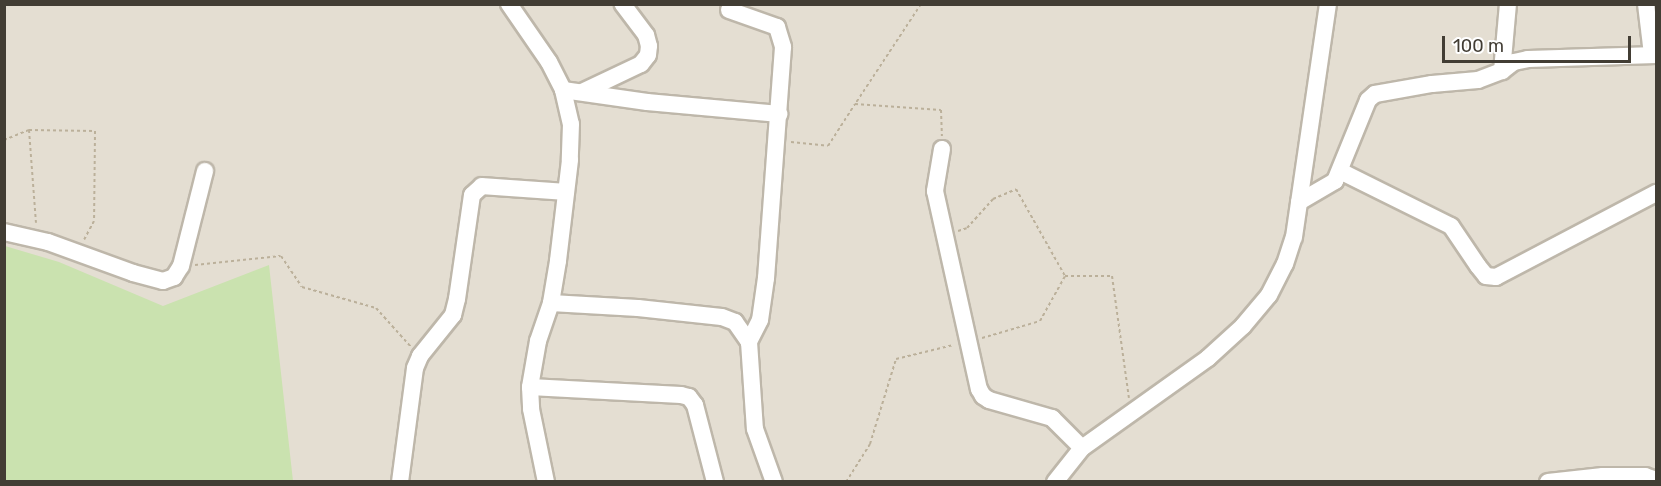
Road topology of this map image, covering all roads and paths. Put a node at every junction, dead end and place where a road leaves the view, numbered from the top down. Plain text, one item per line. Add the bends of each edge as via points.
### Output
1 (509, 4) edge
2 (623, 4) edge
3 (921, 4) edge
4 (1328, 4) edge
5 (1508, 4) edge
6 (1646, 4) edge
7 (729, 10) dead end
8 (1654, 55) edge
9 (1502, 70) junction
10 (563, 90) junction
11 (582, 92) junction
12 (855, 104) junction
13 (779, 114) junction
14 (29, 130) junction
15 (4, 140) edge
16 (777, 140) junction
17 (942, 149) joint
18 (205, 171) dead end
19 (1340, 171) junction
20 (566, 192) junction
21 (1656, 193) edge
22 (1299, 202) junction
23 (4, 232) edge
24 (945, 235) junction
25 (37, 240) junction
26 (77, 253) junction
27 (181, 266) junction
28 (1065, 276) junction
29 (551, 303) junction
30 (749, 342) junction
31 (969, 342) junction
32 (420, 356) junction
33 (530, 387) junction
34 (1131, 413) junction
35 (1082, 448) junction
36 (1656, 480) edge
37 (400, 482) edge
38 (546, 482) edge
39 (715, 482) edge
40 (774, 482) edge
41 (846, 482) edge
42 (1055, 482) edge
43 (1548, 482) edge

1 - 10 street via 549,62
2 - 11 street via 646,35 648,55 641,64
3 - 12 path
4 - 22 street
5 - 9 street
6 - 8 street
7 - 13 street via 771,23 781,33
8 - 9 street via 1528,59
9 - 19 street via 1478,80 1375,94 1368,100
10 - 11 street
10 - 20 street via 571,124
11 - 13 street
12 - 16 path via 828,146
12 - 17 path via 941,110
13 - 16 street
14 - 15 path
14 - 25 path
14 - 26 path via 95,131 94,221
16 - 30 street via 763,308
17 - 24 street via 934,186
18 - 27 street
19 - 21 street via 1451,226 1486,276 1496,277
19 - 22 street via 1328,187
20 - 29 street
20 - 32 street via 482,186 471,195 453,315
22 - 34 street via 1294,237 1269,295 1208,358
23 - 25 street
24 - 28 path via 967,228 993,199 1016,189
24 - 31 street
25 - 26 street
26 - 27 street via 163,280 174,278
27 - 32 path via 281,256 302,286 376,308
28 - 31 path via 1040,321
28 - 34 path via 1112,276
29 - 30 street via 722,317 735,322
29 - 33 street via 538,341
30 - 40 street via 755,429
31 - 35 street via 983,396 1052,418
31 - 41 path via 896,359 870,444
32 - 37 street via 415,368
33 - 38 street
33 - 39 street via 689,397 695,405
34 - 35 street
35 - 42 street
36 - 43 street via 1645,476 1603,476

